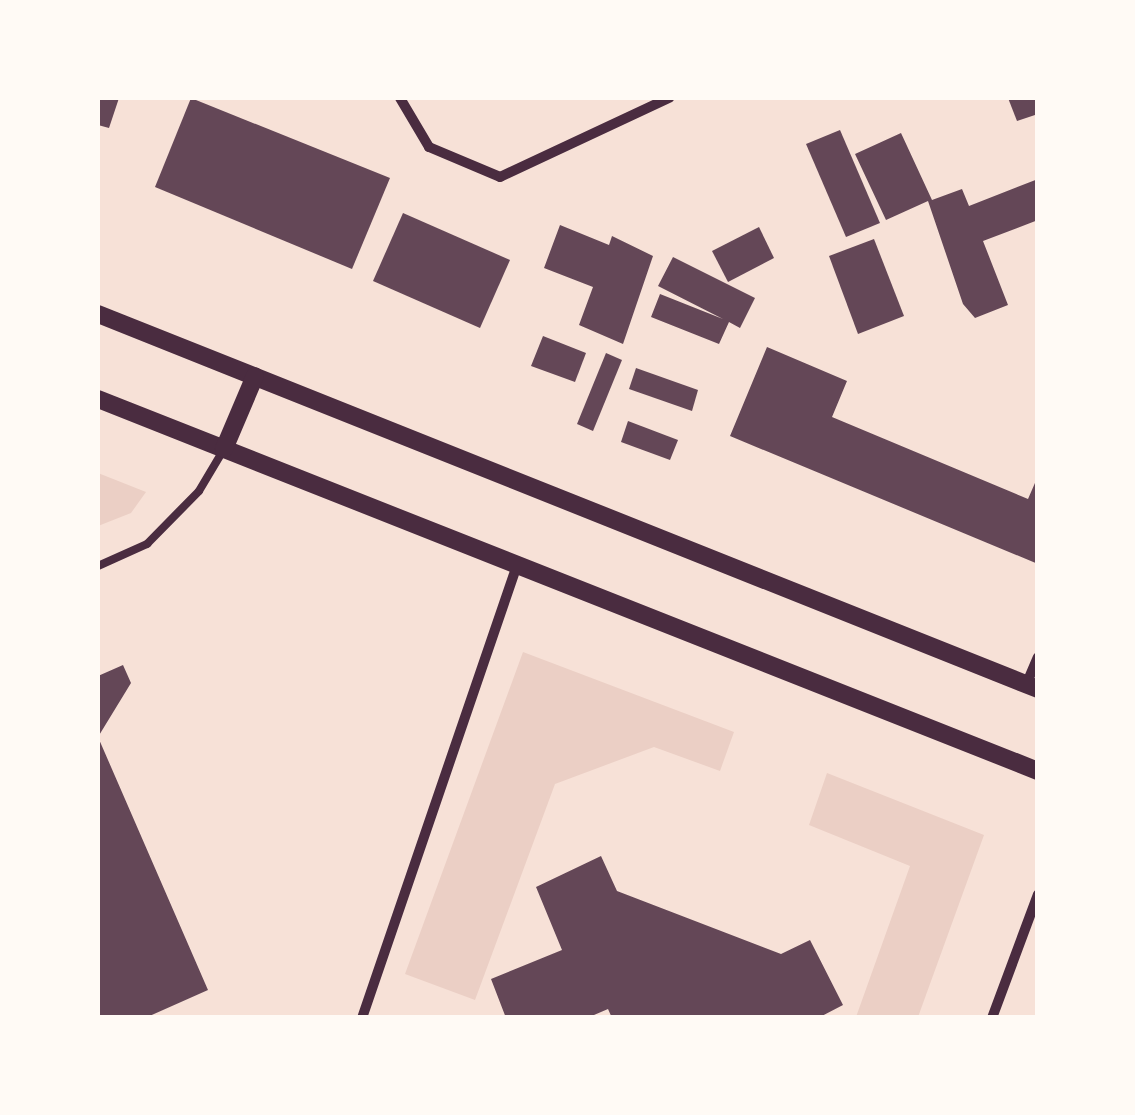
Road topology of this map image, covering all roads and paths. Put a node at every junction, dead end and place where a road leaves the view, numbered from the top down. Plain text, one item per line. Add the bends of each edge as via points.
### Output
1 (400, 98) edge
2 (669, 98) edge
3 (98, 314) edge
4 (255, 376) junction
5 (98, 399) edge
6 (224, 449) junction
7 (518, 564) junction
8 (98, 566) edge
9 (1038, 657) edge
10 (1032, 687) edge
11 (1038, 771) edge
12 (1038, 894) edge
13 (362, 1018) edge
14 (992, 1018) edge

1 - 2 street via 429,148 500,177
3 - 4 street
4 - 6 street
4 - 10 street
5 - 6 street
6 - 7 street
6 - 8 lane via 198,492 147,544
7 - 11 street
7 - 13 street
9 - 10 street
12 - 14 street

